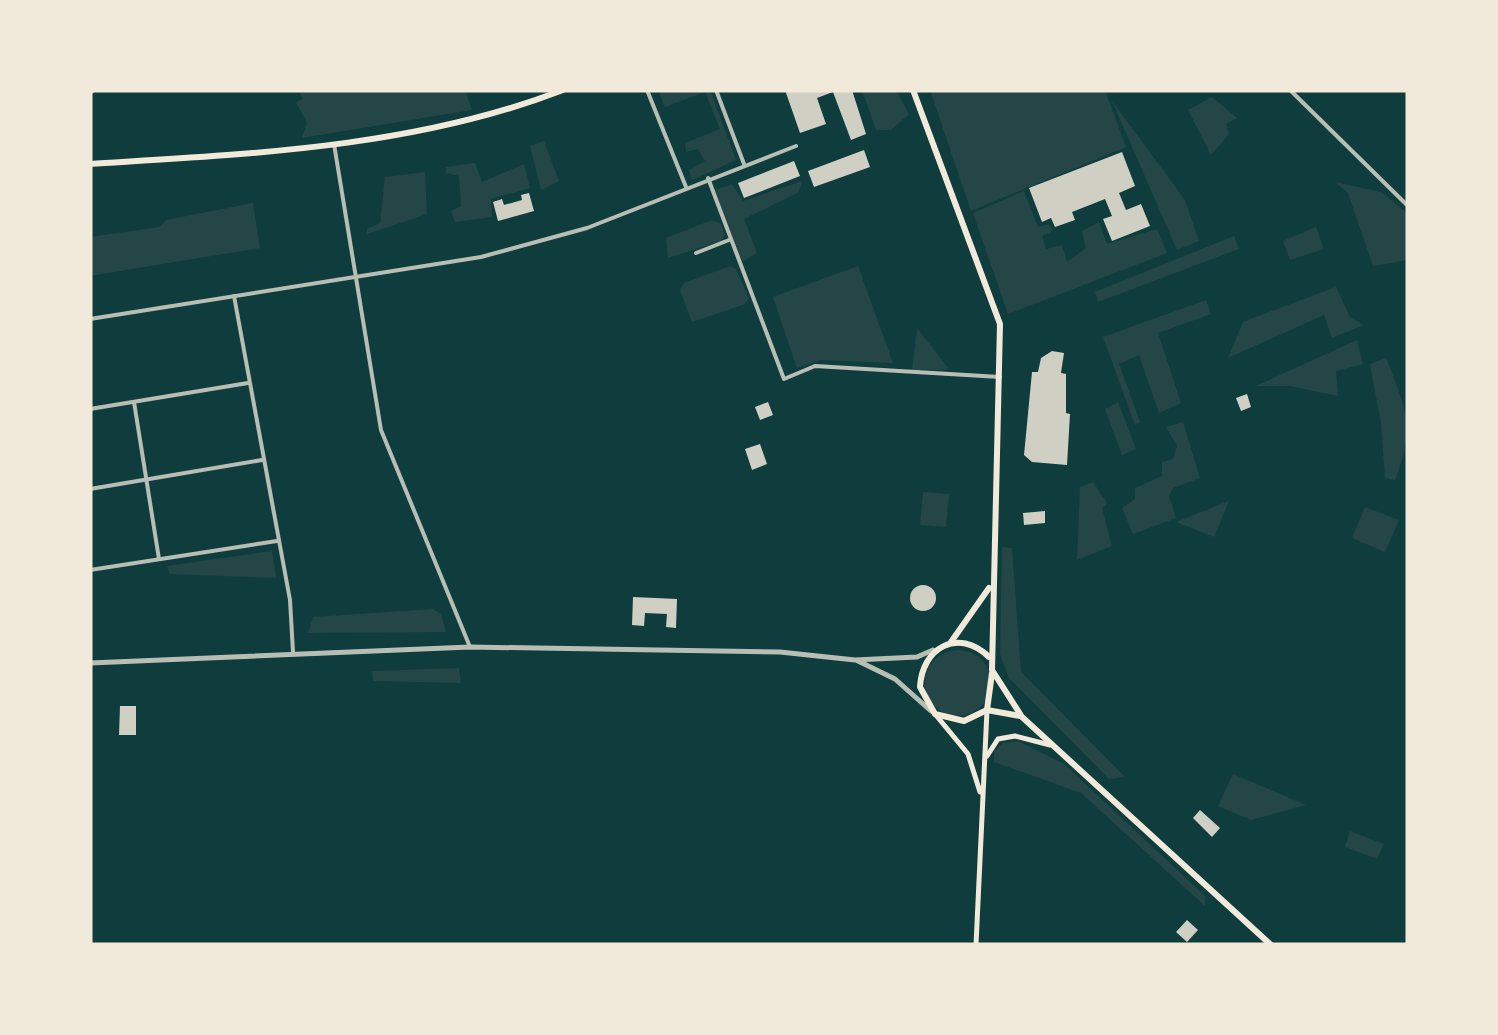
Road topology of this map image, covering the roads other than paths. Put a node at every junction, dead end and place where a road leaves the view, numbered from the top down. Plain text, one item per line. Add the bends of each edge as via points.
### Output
1 (564, 90) edge
2 (647, 90) edge
3 (716, 90) edge
4 (913, 90) edge
5 (1290, 90) edge
6 (334, 144) junction
7 (796, 146) dead end
8 (90, 164) edge
9 (744, 164) junction
10 (708, 178) junction
11 (686, 187) junction
12 (1408, 206) edge
13 (730, 240) junction
14 (696, 253) dead end
15 (355, 276) junction
16 (234, 296) junction
17 (90, 320) edge
18 (1000, 376) junction
19 (249, 382) junction
20 (134, 402) junction
21 (90, 409) edge
22 (262, 460) junction
23 (146, 479) junction
24 (90, 488) edge
25 (277, 541) junction
26 (159, 559) junction
27 (90, 570) edge
28 (992, 582) junction
29 (951, 642) junction
30 (470, 647) junction
31 (933, 650) junction
32 (292, 652) junction
33 (990, 658) junction
34 (855, 660) junction
35 (90, 663) edge
36 (992, 670) junction
37 (988, 710) junction
38 (935, 714) junction
39 (1022, 717) junction
40 (1051, 745) junction
41 (984, 763) junction
42 (981, 800) junction
43 (976, 945) edge
44 (1272, 945) edge

1 - 6 main road via 483,118
2 - 11 street
3 - 9 street
4 - 18 main road via 994,299
5 - 12 street
6 - 8 main road
6 - 15 street
7 - 9 street
9 - 10 street
10 - 11 street
10 - 13 street
11 - 15 street via 587,228 494,253
13 - 14 street
13 - 18 street via 784,379 815,366
15 - 16 street
15 - 30 street via 381,430
16 - 17 street
16 - 19 street
18 - 28 main road
19 - 20 street
19 - 22 street
20 - 21 street
20 - 23 street
22 - 23 street
22 - 25 street
23 - 24 street
23 - 26 street
25 - 26 street
25 - 32 street
26 - 27 street
28 - 29 main road
28 - 33 main road
29 - 31 main road
29 - 33 main road via 980,648
30 - 32 street
30 - 34 street via 780,652
31 - 34 street
31 - 38 main road via 920,687
32 - 35 street
33 - 36 main road
34 - 38 street via 895,679
36 - 37 main road
36 - 39 main road
37 - 38 main road via 964,721
37 - 39 main road
37 - 41 main road
38 - 42 main road via 968,754
39 - 40 main road
40 - 41 main road via 998,738
40 - 44 main road
41 - 42 main road
42 - 43 main road

